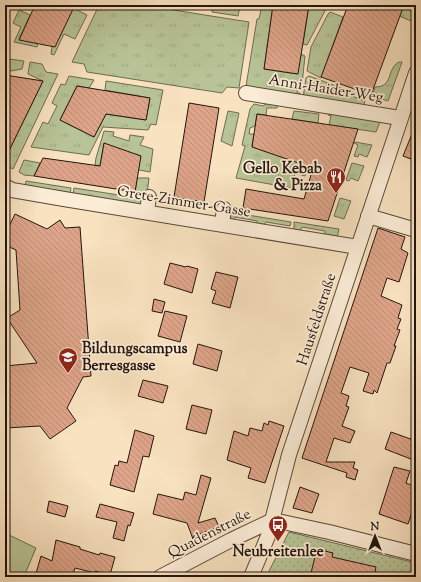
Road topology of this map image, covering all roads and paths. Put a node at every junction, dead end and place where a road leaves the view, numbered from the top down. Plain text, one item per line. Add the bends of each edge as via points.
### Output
1 (416, 73) edge
2 (246, 93) dead end
3 (400, 118) junction
4 (5, 186) edge
5 (149, 197) dead end
6 (224, 209) dead end
7 (147, 212) junction
8 (368, 216) junction
9 (222, 224) junction
10 (416, 230) edge
11 (358, 246) junction
12 (273, 520) junction
13 (416, 554) edge
14 (160, 577) edge
15 (251, 577) edge

1 - 3 street, Hausfeldstraße
2 - 3 street, Anni-Haider-Weg
3 - 8 street, Hausfeldstraße
4 - 7 street, Grete-Zimmer-Gasse via 12,190
5 - 7 street
6 - 9 street
7 - 9 street, Grete-Zimmer-Gasse
8 - 10 street
8 - 11 street, Hausfeldstraße
9 - 11 street, Grete-Zimmer-Gasse
11 - 12 street, Hausfeldstraße via 289,455
12 - 13 street
12 - 14 street, Quadenstraße
12 - 15 street, Hausfeldstraße

